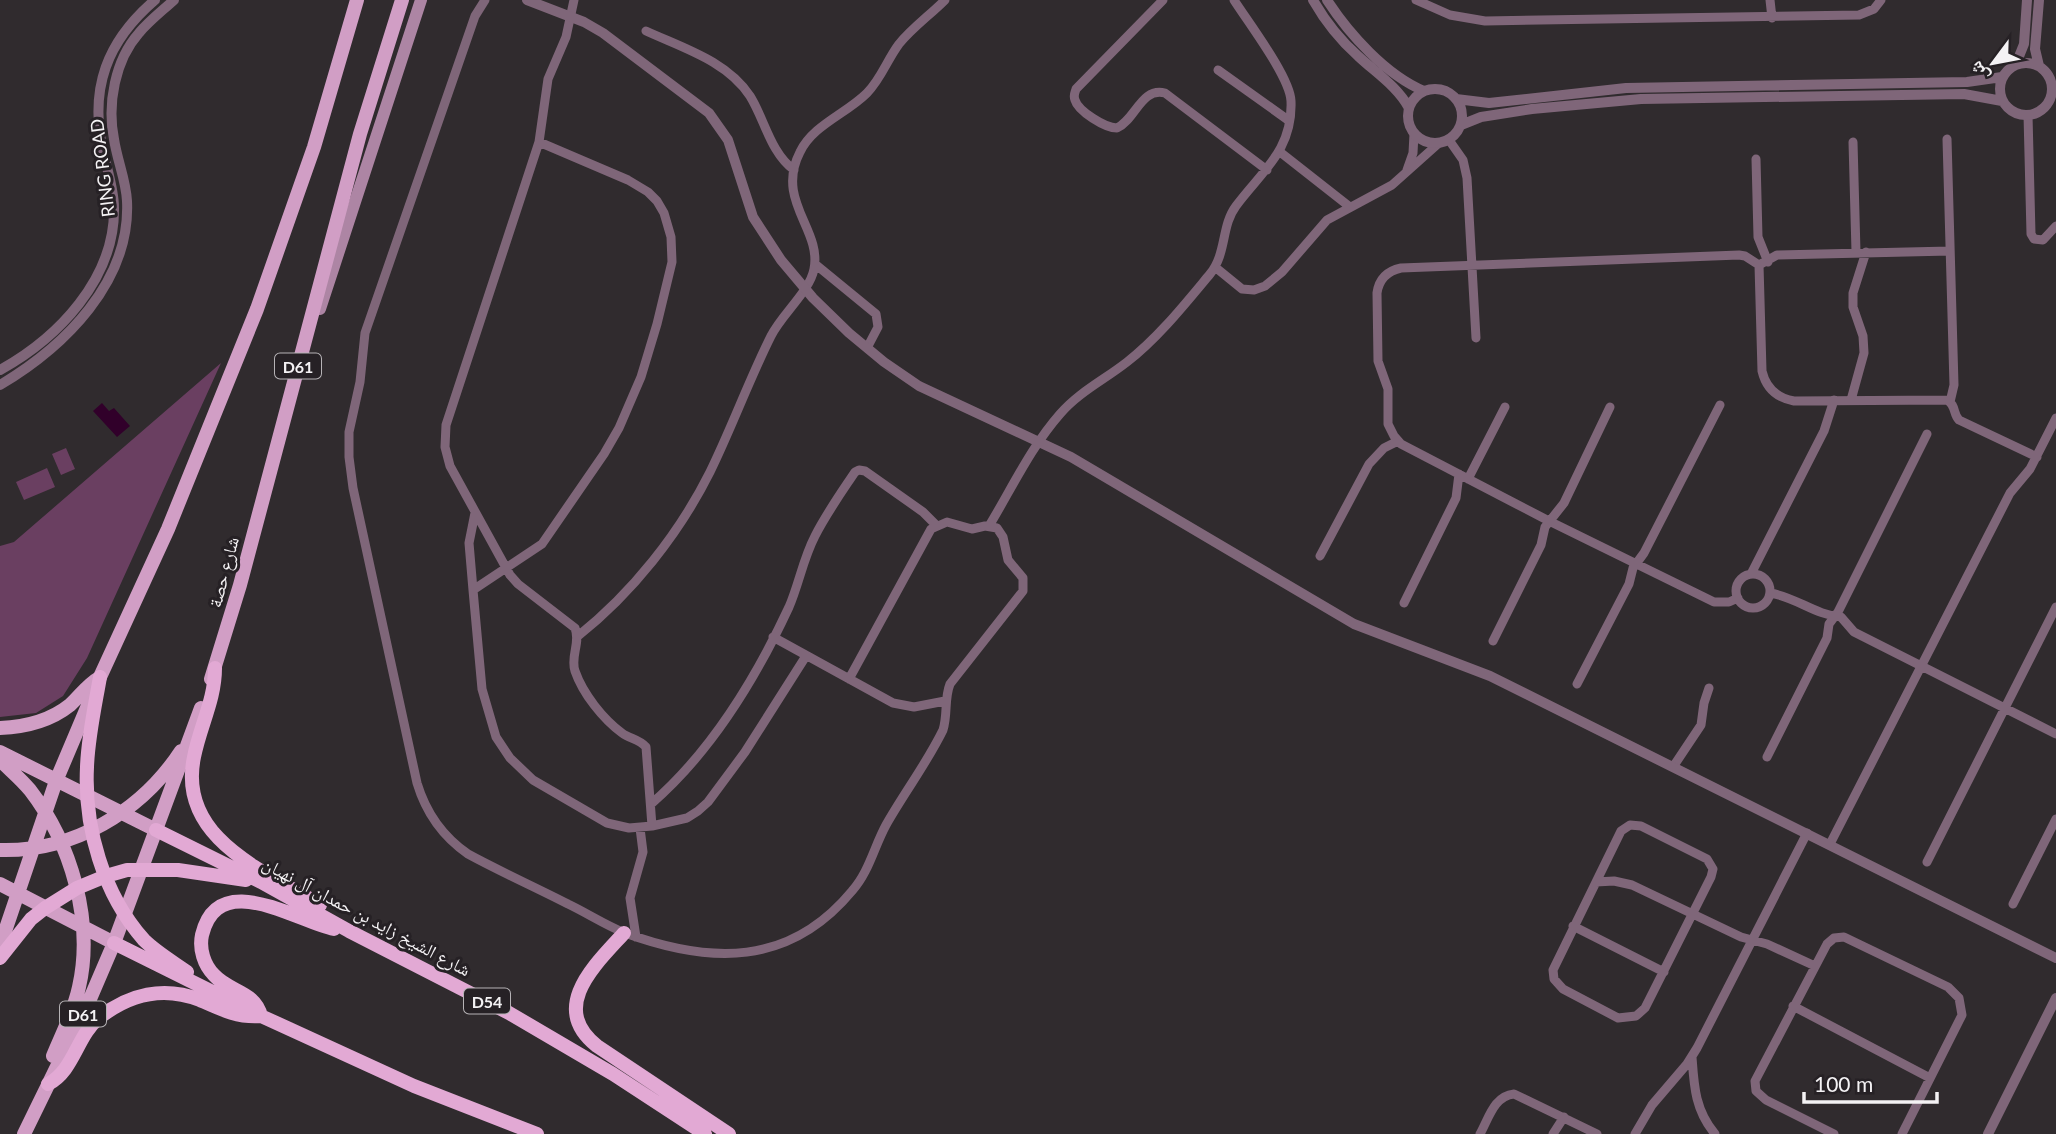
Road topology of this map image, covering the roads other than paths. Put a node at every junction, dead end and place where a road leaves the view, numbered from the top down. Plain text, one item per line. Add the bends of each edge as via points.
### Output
1 (155, 0) edge
2 (174, 0) edge
3 (356, 0) edge
4 (402, 0) edge
5 (421, 0) edge
6 (485, 0) edge
7 (527, 0) edge
8 (574, 0) edge
9 (945, 0) edge
10 (1163, 0) edge
11 (1234, 0) edge
12 (1312, 0) edge
13 (1327, 0) edge
14 (1416, 0) edge
15 (1770, 0) edge
16 (1881, 0) edge
17 (2027, 0) edge
18 (2039, 0) edge
19 (572, 16) junction
20 (1772, 18) junction
21 (646, 31) dead end
22 (2016, 64) junction
23 (2039, 66) junction
24 (1218, 70) dead end
25 (2002, 77) junction
26 (1424, 91) junction
27 (1456, 99) junction
28 (2002, 101) junction
29 (1409, 108) junction
30 (2028, 115) junction
31 (1288, 120) junction
32 (1461, 125) junction
33 (1415, 134) junction
34 (1947, 139) dead end
35 (539, 142) junction
36 (1444, 142) junction
37 (1853, 142) dead end
38 (1280, 152) junction
39 (1756, 159) dead end
40 (794, 170) junction
41 (1267, 170) junction
42 (1406, 172) junction
43 (1350, 206) junction
44 (2056, 226) edge
45 (1950, 251) junction
46 (1861, 252) junction
47 (1763, 263) junction
48 (815, 264) junction
49 (1472, 265) junction
50 (1214, 267) junction
51 (805, 289) junction
52 (1476, 338) dead end
53 (867, 348) junction
54 (0, 370) edge
55 (0, 385) edge
56 (291, 391) junction
57 (1833, 400) junction
58 (1851, 400) junction
59 (1950, 402) junction
60 (1720, 405) dead end
61 (1505, 407) dead end
62 (1610, 407) dead end
63 (2056, 418) edge
64 (1927, 434) dead end
65 (1398, 441) junction
66 (1039, 442) junction
67 (2036, 457) junction
68 (1463, 476) junction
69 (475, 513) junction
70 (1549, 521) junction
71 (936, 525) junction
72 (989, 526) junction
73 (1320, 556) dead end
74 (1636, 565) junction
75 (506, 569) junction
76 (1751, 575) junction
77 (473, 590) junction
78 (1770, 593) junction
79 (1738, 598) junction
80 (1404, 603) dead end
81 (2056, 607) edge
82 (1835, 617) junction
83 (578, 636) junction
84 (773, 637) junction
85 (1493, 641) dead end
86 (806, 656) junction
87 (1921, 666) junction
88 (215, 668) junction
89 (100, 677) junction
90 (849, 679) junction
91 (1577, 684) dead end
92 (1709, 688) dead end
93 (946, 701) junction
94 (2005, 708) junction
95 (0, 728) edge
96 (193, 732) junction
97 (2056, 734) edge
98 (0, 752) edge
99 (1767, 757) dead end
100 (0, 760) edge
101 (1673, 767) junction
102 (56, 781) junction
103 (86, 797) junction
104 (651, 804) junction
105 (45, 813) junction
106 (120, 814) junction
107 (2056, 819) edge
108 (652, 826) junction
109 (640, 828) junction
110 (156, 830) junction
111 (91, 831) junction
112 (1807, 833) junction
113 (60, 843) junction
114 (1830, 844) junction
115 (0, 850) edge
116 (33, 850) junction
117 (1927, 862) dead end
118 (143, 869) junction
119 (106, 876) junction
120 (1596, 881) junction
121 (261, 882) junction
122 (0, 884) edge
123 (77, 888) junction
124 (18, 894) junction
125 (2013, 904) dead end
126 (45, 908) junction
127 (125, 914) junction
128 (1693, 914) junction
129 (1573, 926) junction
130 (82, 927) junction
131 (349, 931) junction
132 (630, 935) junction
133 (1752, 940) junction
134 (114, 943) junction
135 (0, 946) edge
136 (0, 958) edge
137 (2056, 958) edge
138 (1815, 966) junction
139 (1664, 972) junction
140 (219, 995) junction
141 (2056, 998) edge
142 (1793, 1006) junction
143 (261, 1016) junction
144 (1692, 1057) junction
145 (1930, 1078) junction
146 (48, 1084) junction
147 (1564, 1117) junction
148 (1710, 1132) edge
149 (24, 1134) edge
150 (537, 1134) edge
151 (705, 1134) edge
152 (729, 1134) edge
153 (1480, 1134) edge
154 (1553, 1134) edge
155 (1597, 1134) edge
156 (1635, 1134) edge
157 (1834, 1134) edge
158 (1902, 1134) edge
159 (1988, 1134) edge

1 - 54 street, RING ROAD via 115,45 100,88 98,121 114,208 105,261 93,285 60,325
2 - 55 street, RING ROAD via 138,34 116,78 113,135 127,201 122,249 113,271 60,341
3 - 89 main road via 310,159 257,309 168,528
4 - 56 main road, شارع حصة / D61 via 360,134
5 - 56 main road via 307,357
6 - 132 street via 473,21 365,333 349,432 349,468 417,783 428,812 446,836 468,854
7 - 19 street
8 - 19 street
9 - 40 street via 905,38 868,92 808,140
10 - 41 street via 1076,89 1076,103 1102,125 1117,128 1148,95 1165,93
11 - 31 street via 1287,85
12 - 29 street via 1336,33
13 - 26 street via 1366,47
14 - 20 street via 1450,15 1485,21
15 - 20 street
16 - 20 street via 1859,15
17 - 22 street via 2024,44
18 - 23 street via 2035,49
19 - 35 street via 548,79
19 - 51 street via 622,45 716,121 733,151 759,229
21 - 40 street via 709,59 735,79 750,97 779,154
22 - 23 street
22 - 25 street
23 - 30 street via 2050,79 2051,96 2041,110
24 - 31 street
25 - 27 street via 1967,82 1626,88 1489,103
25 - 28 street
26 - 27 street via 1441,89
26 - 29 street
27 - 32 street via 1462,109
28 - 30 street via 2015,113
28 - 32 street via 1964,94 1641,99 1518,111
29 - 33 street via 1408,120
30 - 44 street via 2031,234 2043,240
31 - 38 street
32 - 36 street
33 - 36 street via 1426,142
33 - 42 street
34 - 45 street
35 - 69 street via 446,425 450,466
35 - 75 street via 648,191 664,213 672,262 650,351 619,428 547,538
36 - 42 street
36 - 49 street via 1462,160 1467,177
37 - 46 street
38 - 41 street
38 - 43 street
39 - 47 street via 1757,231
40 - 48 street via 796,204 813,245
41 - 50 street via 1231,214
42 - 43 street via 1383,191
43 - 50 street via 1319,227 1282,272 1260,289 1237,286
45 - 46 street
45 - 59 street via 1954,385
46 - 47 street via 1777,255
46 - 58 street via 1853,307 1864,353
47 - 49 street via 1739,255
47 - 57 street via 1762,371 1766,383 1787,400
48 - 51 street
48 - 53 street via 876,314 878,327
49 - 52 street
49 - 65 street via 1401,268 1380,283 1378,361 1388,389 1388,424
50 - 66 street via 1149,343 1077,397
51 - 53 street
51 - 83 street via 775,329 710,471 682,519 628,590
53 - 66 street via 928,390
56 - 88 main road, شارع حصة / D61
57 - 58 street
57 - 76 street via 1824,431
58 - 59 street
59 - 67 street via 1959,420
60 - 74 street
61 - 68 street
62 - 70 street via 1564,503
63 - 67 street
64 - 82 street
65 - 68 street
65 - 73 street via 1378,452 1369,464
66 - 72 street
66 - 101 street via 1336,614 1490,676
67 - 87 street via 2010,493
68 - 70 street
68 - 80 street
69 - 75 street
69 - 77 street via 469,543
70 - 74 street
70 - 85 street
71 - 72 street via 951,522 972,530
71 - 84 street via 865,471 857,471 814,537 792,600
71 - 90 street
72 - 93 street via 1002,533 1008,560 1023,578 1024,588 953,679
74 - 79 street via 1714,602
74 - 91 street
75 - 77 street
75 - 83 street via 518,584 570,622
76 - 78 street via 1763,578
76 - 79 street via 1738,583
77 - 109 street via 484,701 506,753 533,780 597,818
78 - 79 street via 1756,608
78 - 82 street
81 - 94 street
82 - 87 street via 1854,632
82 - 99 street
83 - 104 street via 574,665 586,693 623,733 646,747
84 - 86 street
84 - 104 street via 701,754
86 - 90 street
86 - 108 street via 708,802 687,818
87 - 94 street
87 - 114 street
88 - 96 main road, شارع حصة / D61
88 - 131 highway via 212,701 192,767 193,793 202,818 234,854 328,909
89 - 95 main road via 71,704 44,720
89 - 102 main road
89 - 103 highway
90 - 93 street via 906,707
92 - 101 street via 1701,725
93 - 132 street via 943,730 885,826 863,875 846,899 820,922 782,944 737,955
94 - 97 street
94 - 117 street
96 - 106 main road via 149,790
96 - 110 main road, شارع حصة / D61
98 - 102 main road, شارع الشيخ زايد بن حمدان آل نهيان / D54
100 - 105 main road
101 - 112 street
102 - 103 main road, شارع الشيخ زايد بن حمدان آل نهيان / D54
102 - 105 main road
103 - 106 main road, شارع الشيخ زايد بن حمدان آل نهيان / D54
103 - 111 highway
104 - 108 street
105 - 113 main road
105 - 116 main road
106 - 110 main road, شارع الشيخ زايد بن حمدان آل نهيان / D54
106 - 111 main road
107 - 125 street
108 - 109 street
109 - 132 street via 643,852 630,898
110 - 118 main road, شارع حصة / D61
110 - 121 highway, شارع الشيخ زايد بن حمدان آل نهيان / D54
111 - 113 main road
111 - 119 highway
112 - 114 street
112 - 133 street
113 - 116 main road
113 - 123 main road
114 - 137 street
115 - 116 main road
116 - 124 main road
118 - 119 highway
118 - 121 highway via 186,870
118 - 127 main road, شارع حصة / D61
119 - 123 highway
119 - 127 highway
120 - 128 street via 1632,885
120 - 128 street via 1622,831 1630,825 1641,826 1710,862 1713,873
120 - 129 street
121 - 131 highway, شارع الشيخ زايد بن حمدان آل نهيان / D54
122 - 124 main road
123 - 126 highway
123 - 130 main road
124 - 126 main road
124 - 135 main road
126 - 130 main road
126 - 136 highway
127 - 134 main road, شارع حصة / D61
127 - 140 highway via 147,942
128 - 133 street
128 - 139 street
129 - 139 street
129 - 139 street via 1554,965 1554,979 1563,989 1618,1018 1641,1013
130 - 134 main road
130 - 146 main road via 79,986 47,1070
131 - 143 highway via 251,901 229,904 211,917 201,948 209,970 250,997
131 - 151 highway, شارع الشيخ زايد بن حمدان آل نهيان / D54 via 561,1043
132 - 152 highway via 582,984 576,1006 582,1029 597,1046
133 - 138 street
133 - 144 street
134 - 140 highway
134 - 146 main road, شارع حصة / D61
138 - 142 street
138 - 145 street via 1827,944 1844,937 1952,990 1961,1002 1962,1015
140 - 143 highway
141 - 159 street
142 - 145 street
142 - 157 street via 1755,1076 1755,1086 1766,1100
143 - 146 highway via 232,1014 170,992 134,998 96,1020 60,1076
143 - 150 highway via 414,1086
144 - 148 street via 1696,1099
144 - 156 street
145 - 158 street
146 - 149 main road, شارع حصة / D61
147 - 153 street via 1520,1094 1509,1094 1496,1103
147 - 154 street
147 - 155 street

